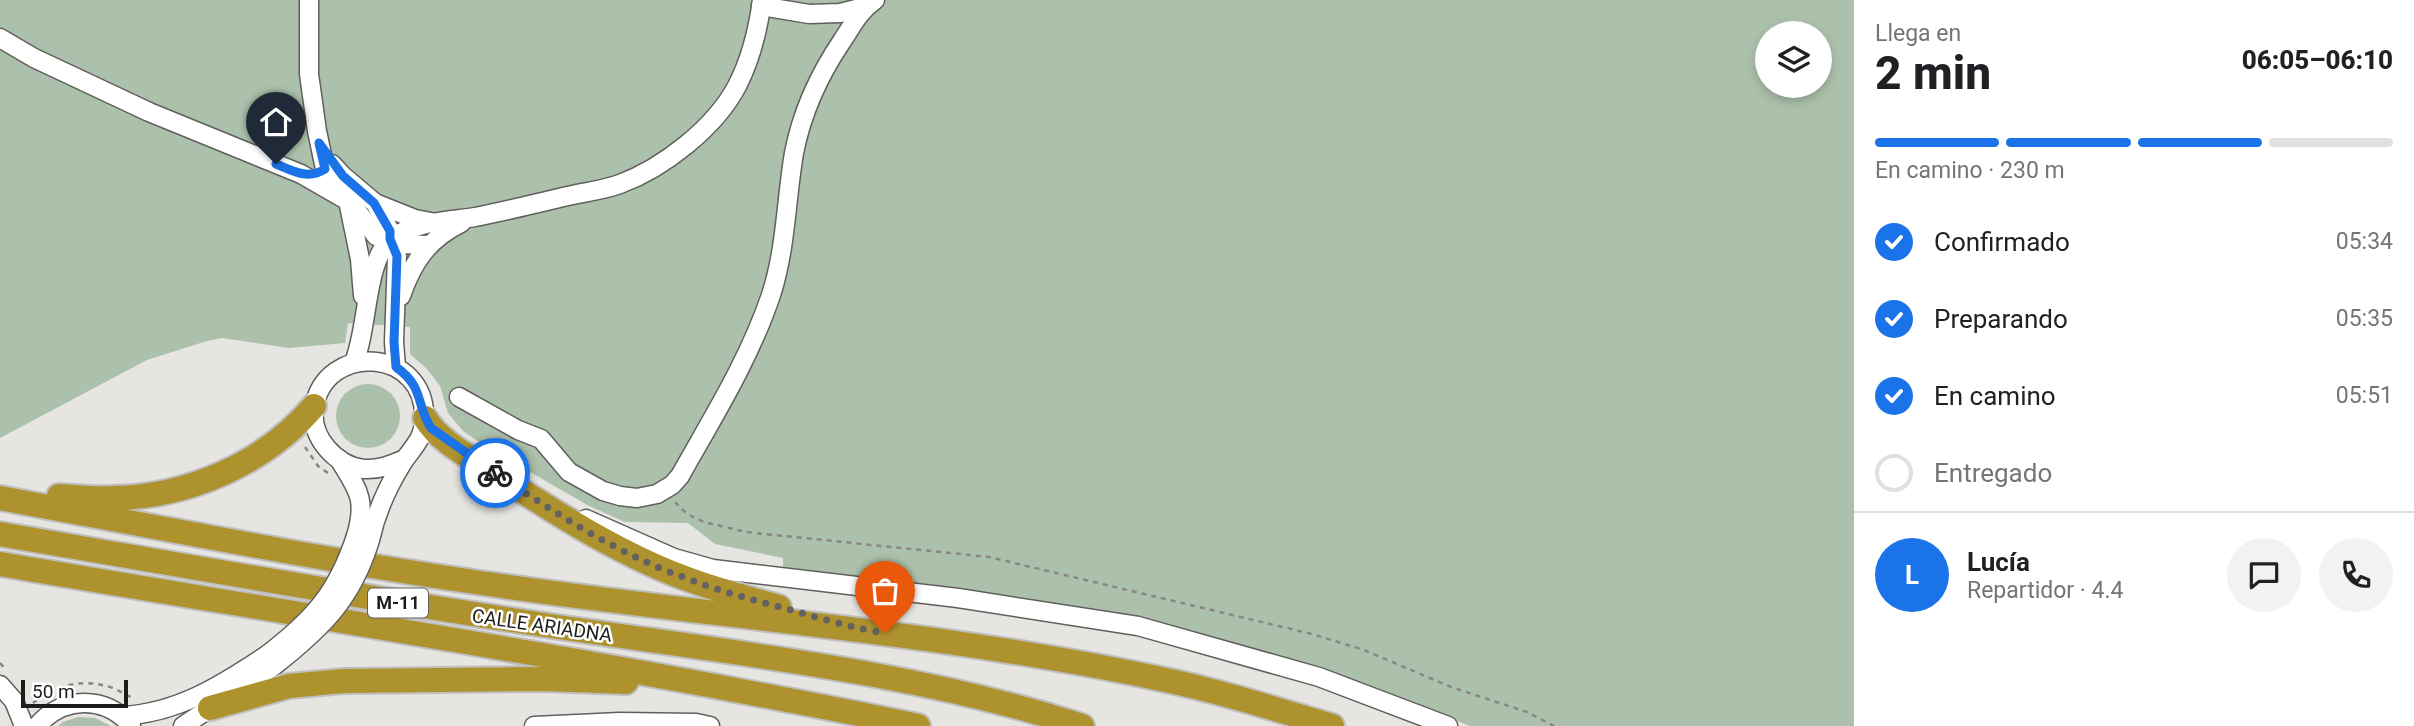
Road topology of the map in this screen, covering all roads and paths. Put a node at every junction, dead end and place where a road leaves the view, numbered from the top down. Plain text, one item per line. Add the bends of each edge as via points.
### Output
1 (309, 0) edge
2 (761, 3) edge
3 (869, 4) edge
4 (0, 38) edge
5 (319, 143) junction
6 (325, 169) junction
7 (301, 174) junction
8 (348, 201) junction
9 (374, 203) junction
10 (475, 217) junction
11 (435, 222) junction
12 (390, 239) junction
13 (428, 246) junction
14 (396, 310) junction
15 (365, 320) junction
16 (354, 362) junction
17 (396, 367) junction
18 (459, 397) dead end
19 (314, 406) junction
20 (425, 418) junction
21 (303, 439) dead end
22 (468, 455) junction
23 (405, 459) junction
24 (334, 466) junction
25 (663, 490) junction
26 (0, 496) edge
27 (0, 534) edge
28 (363, 538) junction
29 (0, 564) edge
30 (860, 629) junction
31 (271, 660) junction
32 (0, 675) edge
33 (0, 685) edge
34 (716, 686) junction
35 (142, 700) dead end
36 (22, 702) junction
37 (210, 708) junction
38 (127, 721) edge
39 (24, 726) edge
40 (37, 726) edge
41 (183, 726) edge
42 (534, 726) edge
43 (709, 726) edge
44 (918, 726) edge
45 (1082, 726) edge
46 (1332, 726) edge
47 (1448, 726) edge
48 (1554, 726) edge

1 - 5 street via 309,74
2 - 3 street via 809,15 840,13
2 - 10 street via 754,44 736,88 709,124 666,160 620,184
3 - 25 street via 825,66 810,96 794,152 787,220 771,293 747,355 680,476
4 - 7 street via 149,112
5 - 6 street
5 - 9 street via 343,176
6 - 7 street via 316,175
6 - 8 street
7 - 8 street
8 - 12 street via 376,236
8 - 15 street via 360,259
9 - 11 street
9 - 12 street
10 - 11 street
10 - 13 street via 444,231
11 - 12 street
12 - 13 street
12 - 14 street via 397,256
12 - 15 street via 374,269
13 - 14 street via 410,270
14 - 17 street
15 - 16 street
16 - 17 street via 369,360
16 - 19 street via 330,377
17 - 20 street via 415,384
18 - 25 street via 541,439 569,472 603,491 637,498
19 - 24 street via 322,443
19 - 26 highway via 264,452 186,487 114,498
20 - 22 highway via 439,436
20 - 23 street via 417,444
21 - 24 path via 318,466
22 - 30 highway via 545,507 680,576 732,595
22 - 47 street via 545,500 674,558 713,569 958,598 1138,626 1319,677
23 - 24 street via 379,469
23 - 28 street
24 - 28 street via 358,490
25 - 48 path via 687,514 746,532 989,557 1312,634 1364,650
26 - 30 highway via 468,582
27 - 45 highway, CALLE ARIADNA / M-11 via 432,609 876,676 1018,705
28 - 31 street, bridge via 358,572 344,599 313,635
29 - 34 highway, CALLE ARIADNA / M-11
30 - 46 highway via 1164,679
31 - 37 street
31 - 38 street via 187,702
32 - 36 street
33 - 36 street
34 - 37 highway via 543,680 343,681 289,686
34 - 44 highway, CALLE ARIADNA / M-11
35 - 36 path via 101,684 81,683
36 - 39 street
37 - 41 street
38 - 40 street via 108,706 91,702 57,709
42 - 43 street via 620,722

